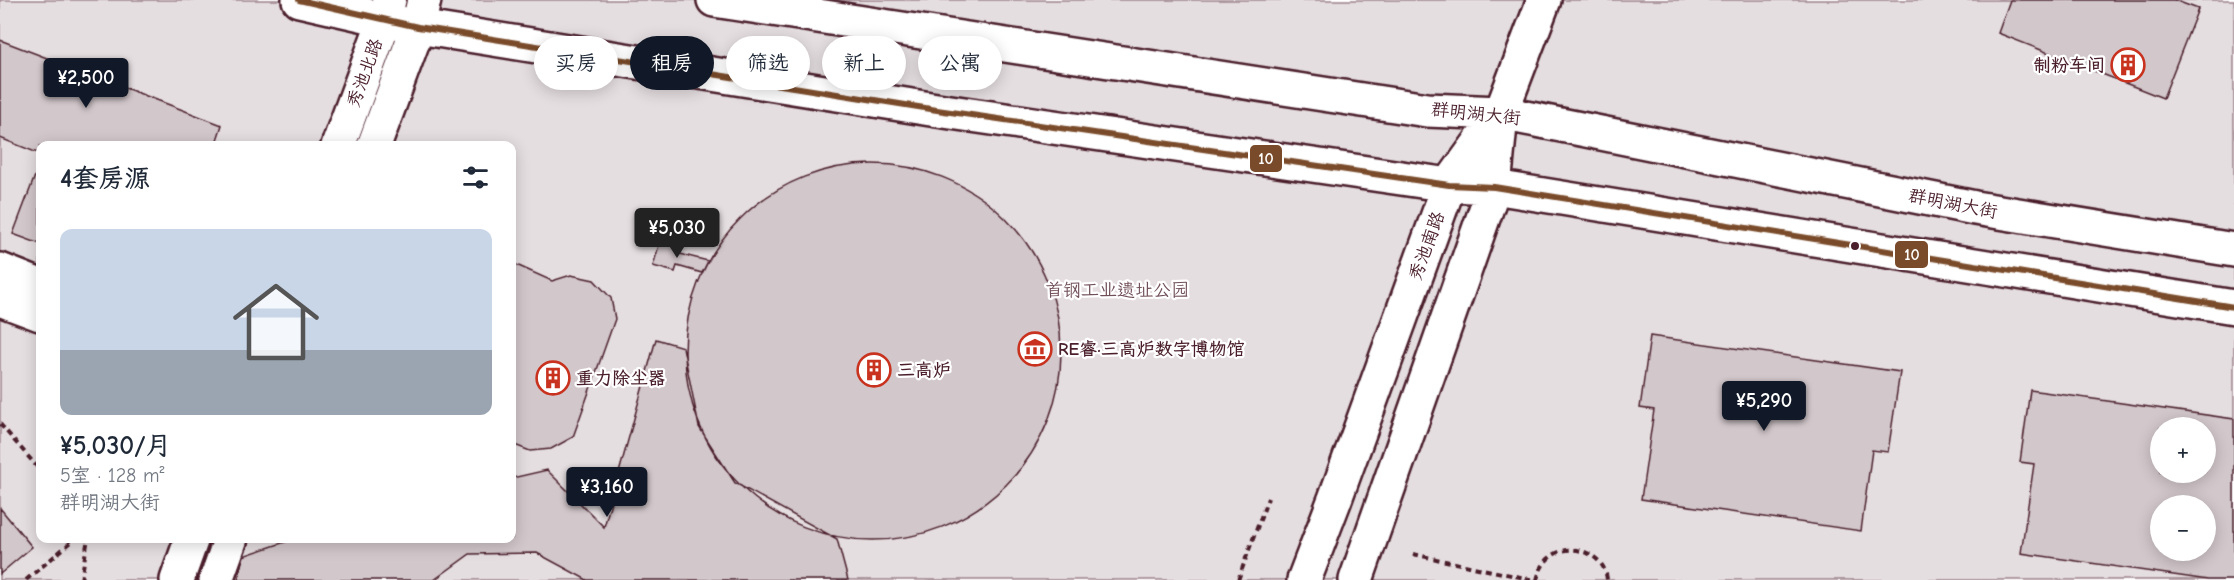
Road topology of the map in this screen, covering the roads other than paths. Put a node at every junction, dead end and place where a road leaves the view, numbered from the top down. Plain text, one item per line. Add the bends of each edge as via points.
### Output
1 (299, 0) edge
2 (714, 0) edge
3 (1544, 0) edge
4 (386, 10) edge
5 (421, 14) edge
6 (1501, 113) junction
7 (340, 141) edge
8 (376, 141) edge
9 (1449, 184) junction
10 (1494, 187) junction
11 (2234, 250) edge
12 (0, 270) edge
13 (36, 284) edge
14 (0, 299) edge
15 (2234, 307) edge
16 (36, 312) edge
17 (190, 543) edge
18 (229, 543) edge
19 (177, 580) edge
20 (216, 580) edge
21 (1304, 580) edge
22 (1356, 580) edge

1 - 4 main road
2 - 6 main road, 群明湖大街 via 1427,110
3 - 6 main road
4 - 5 main road
4 - 7 main road, 秀池北路
5 - 8 main road, 秀池北路
5 - 9 main road via 949,111
6 - 9 main road, 秀池南路
6 - 10 main road
6 - 11 main road, 群明湖大街 via 1974,208
9 - 10 main road
9 - 21 main road, 秀池南路
10 - 15 main road
10 - 22 main road
12 - 13 main road
14 - 16 main road
17 - 19 main road
18 - 20 main road

